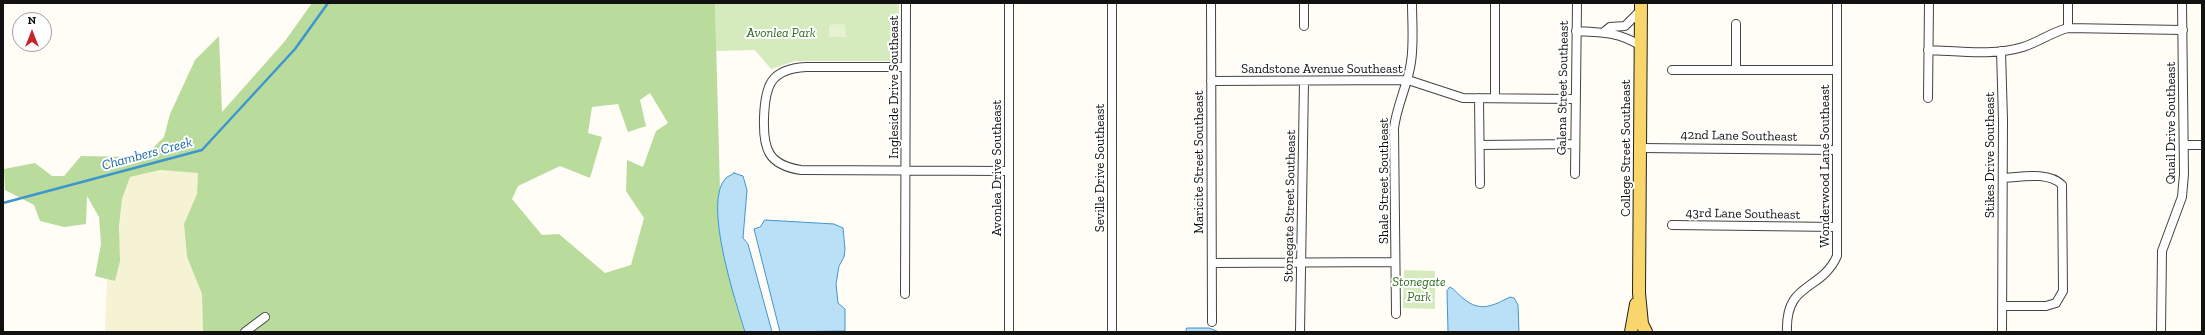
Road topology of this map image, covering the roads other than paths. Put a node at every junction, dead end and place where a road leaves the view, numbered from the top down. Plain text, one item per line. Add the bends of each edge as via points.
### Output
1 (906, 3) edge
2 (1009, 3) edge
3 (1112, 3) edge
4 (1211, 3) edge
5 (1304, 3) edge
6 (1412, 3) edge
7 (1495, 3) edge
8 (1576, 3) edge
9 (1837, 3) edge
10 (1929, 3) edge
11 (2068, 3) edge
12 (2182, 3) edge
13 (1641, 6) edge
14 (1736, 24) dead end
15 (1304, 26) dead end
16 (2068, 28) junction
17 (2183, 30) junction
18 (1576, 31) junction
19 (1605, 31) junction
20 (1641, 46) junction
21 (1928, 50) junction
22 (2001, 51) junction
23 (905, 67) junction
24 (1672, 70) dead end
25 (1736, 70) junction
26 (1837, 70) junction
27 (1408, 80) junction
28 (1211, 81) junction
29 (1304, 81) junction
30 (1479, 98) junction
31 (1495, 98) junction
32 (1928, 98) dead end
33 (1574, 99) junction
34 (1574, 144) junction
35 (1480, 145) junction
36 (2184, 145) junction
37 (2202, 145) edge
38 (1640, 148) junction
39 (1837, 150) junction
40 (906, 171) junction
41 (1008, 171) junction
42 (1575, 174) dead end
43 (2002, 178) junction
44 (1480, 184) dead end
45 (1672, 225) dead end
46 (1837, 227) junction
47 (1301, 262) junction
48 (1395, 262) junction
49 (1212, 263) junction
50 (1639, 293) junction
51 (905, 294) dead end
52 (2002, 306) junction
53 (1396, 314) dead end
54 (265, 317) dead end
55 (1212, 322) dead end
56 (245, 332) edge
57 (1009, 332) edge
58 (1112, 332) edge
59 (1300, 332) edge
60 (1631, 332) edge
61 (1646, 332) edge
62 (1787, 332) edge
63 (2002, 332) edge
64 (2161, 332) edge

1 - 23 street, Ingleside Drive Southeast
2 - 41 street, Avonlea Drive Southeast
3 - 58 street, Seville Drive Southeast
4 - 28 street, Maricite Street Southeast
5 - 15 street
6 - 27 street, Shale Street Southeast via 1412,61
7 - 31 street
8 - 18 street, Galena Street Southeast
9 - 26 street, Wonderwood Lane Southeast
10 - 21 street
11 - 16 street
12 - 17 street, Quail Drive Southeast
13 - 19 street via 1625,26 1610,27
13 - 20 main road, College Street Southeast
14 - 25 street
16 - 17 street
16 - 22 street via 2058,30 2023,47
17 - 36 street, Quail Drive Southeast
18 - 19 street
18 - 33 street, Galena Street Southeast
19 - 20 street via 1625,36
20 - 38 main road, College Street Southeast
21 - 22 street
21 - 32 street
22 - 43 street, Stikes Drive Southeast
23 - 40 street, Ingleside Drive Southeast
23 - 40 street via 806,67 786,70 774,78 767,88 764,134 770,155 782,166 789,168
24 - 25 street
25 - 26 street
26 - 39 street, Wonderwood Lane Southeast
27 - 29 street, Sandstone Avenue Southeast
27 - 30 street, Sandstone Avenue Southeast via 1463,98
27 - 48 street, Shale Street Southeast via 1396,108 1394,128
28 - 29 street, Sandstone Avenue Southeast
28 - 49 street, Maricite Street Southeast
29 - 47 street, Stonegate Street Southeast
30 - 31 street, Sandstone Avenue Southeast
30 - 35 street
31 - 33 street, Sandstone Avenue Southeast
33 - 34 street, Galena Street Southeast
34 - 35 street
34 - 42 street, Galena Street Southeast
35 - 44 street
36 - 37 street
36 - 64 street, Quail Drive Southeast via 2182,197 2162,251
38 - 39 street, 42nd Lane Southeast
38 - 50 main road, College Street Southeast
39 - 46 street, Wonderwood Lane Southeast
40 - 41 street, Ingleside Drive Southeast
40 - 51 street, Ingleside Drive Southeast
41 - 57 street, Avonlea Drive Southeast
43 - 52 street, Stikes Drive Southeast
43 - 52 street via 2043,177 2057,181 2062,186 2063,291 2056,303 2046,306
45 - 46 street, 43rd Lane Southeast
46 - 62 street, Wonderwood Lane Southeast via 1837,256 1833,264 1800,292 1788,308
47 - 48 street
47 - 49 street
47 - 59 street, Stonegate Street Southeast
48 - 53 street, Shale Street Southeast
49 - 55 street, Maricite Street Southeast
50 - 60 main road, College Street Southeast
50 - 61 main road, College Street Southeast via 1642,324
52 - 63 street, Stikes Drive Southeast
54 - 56 street

